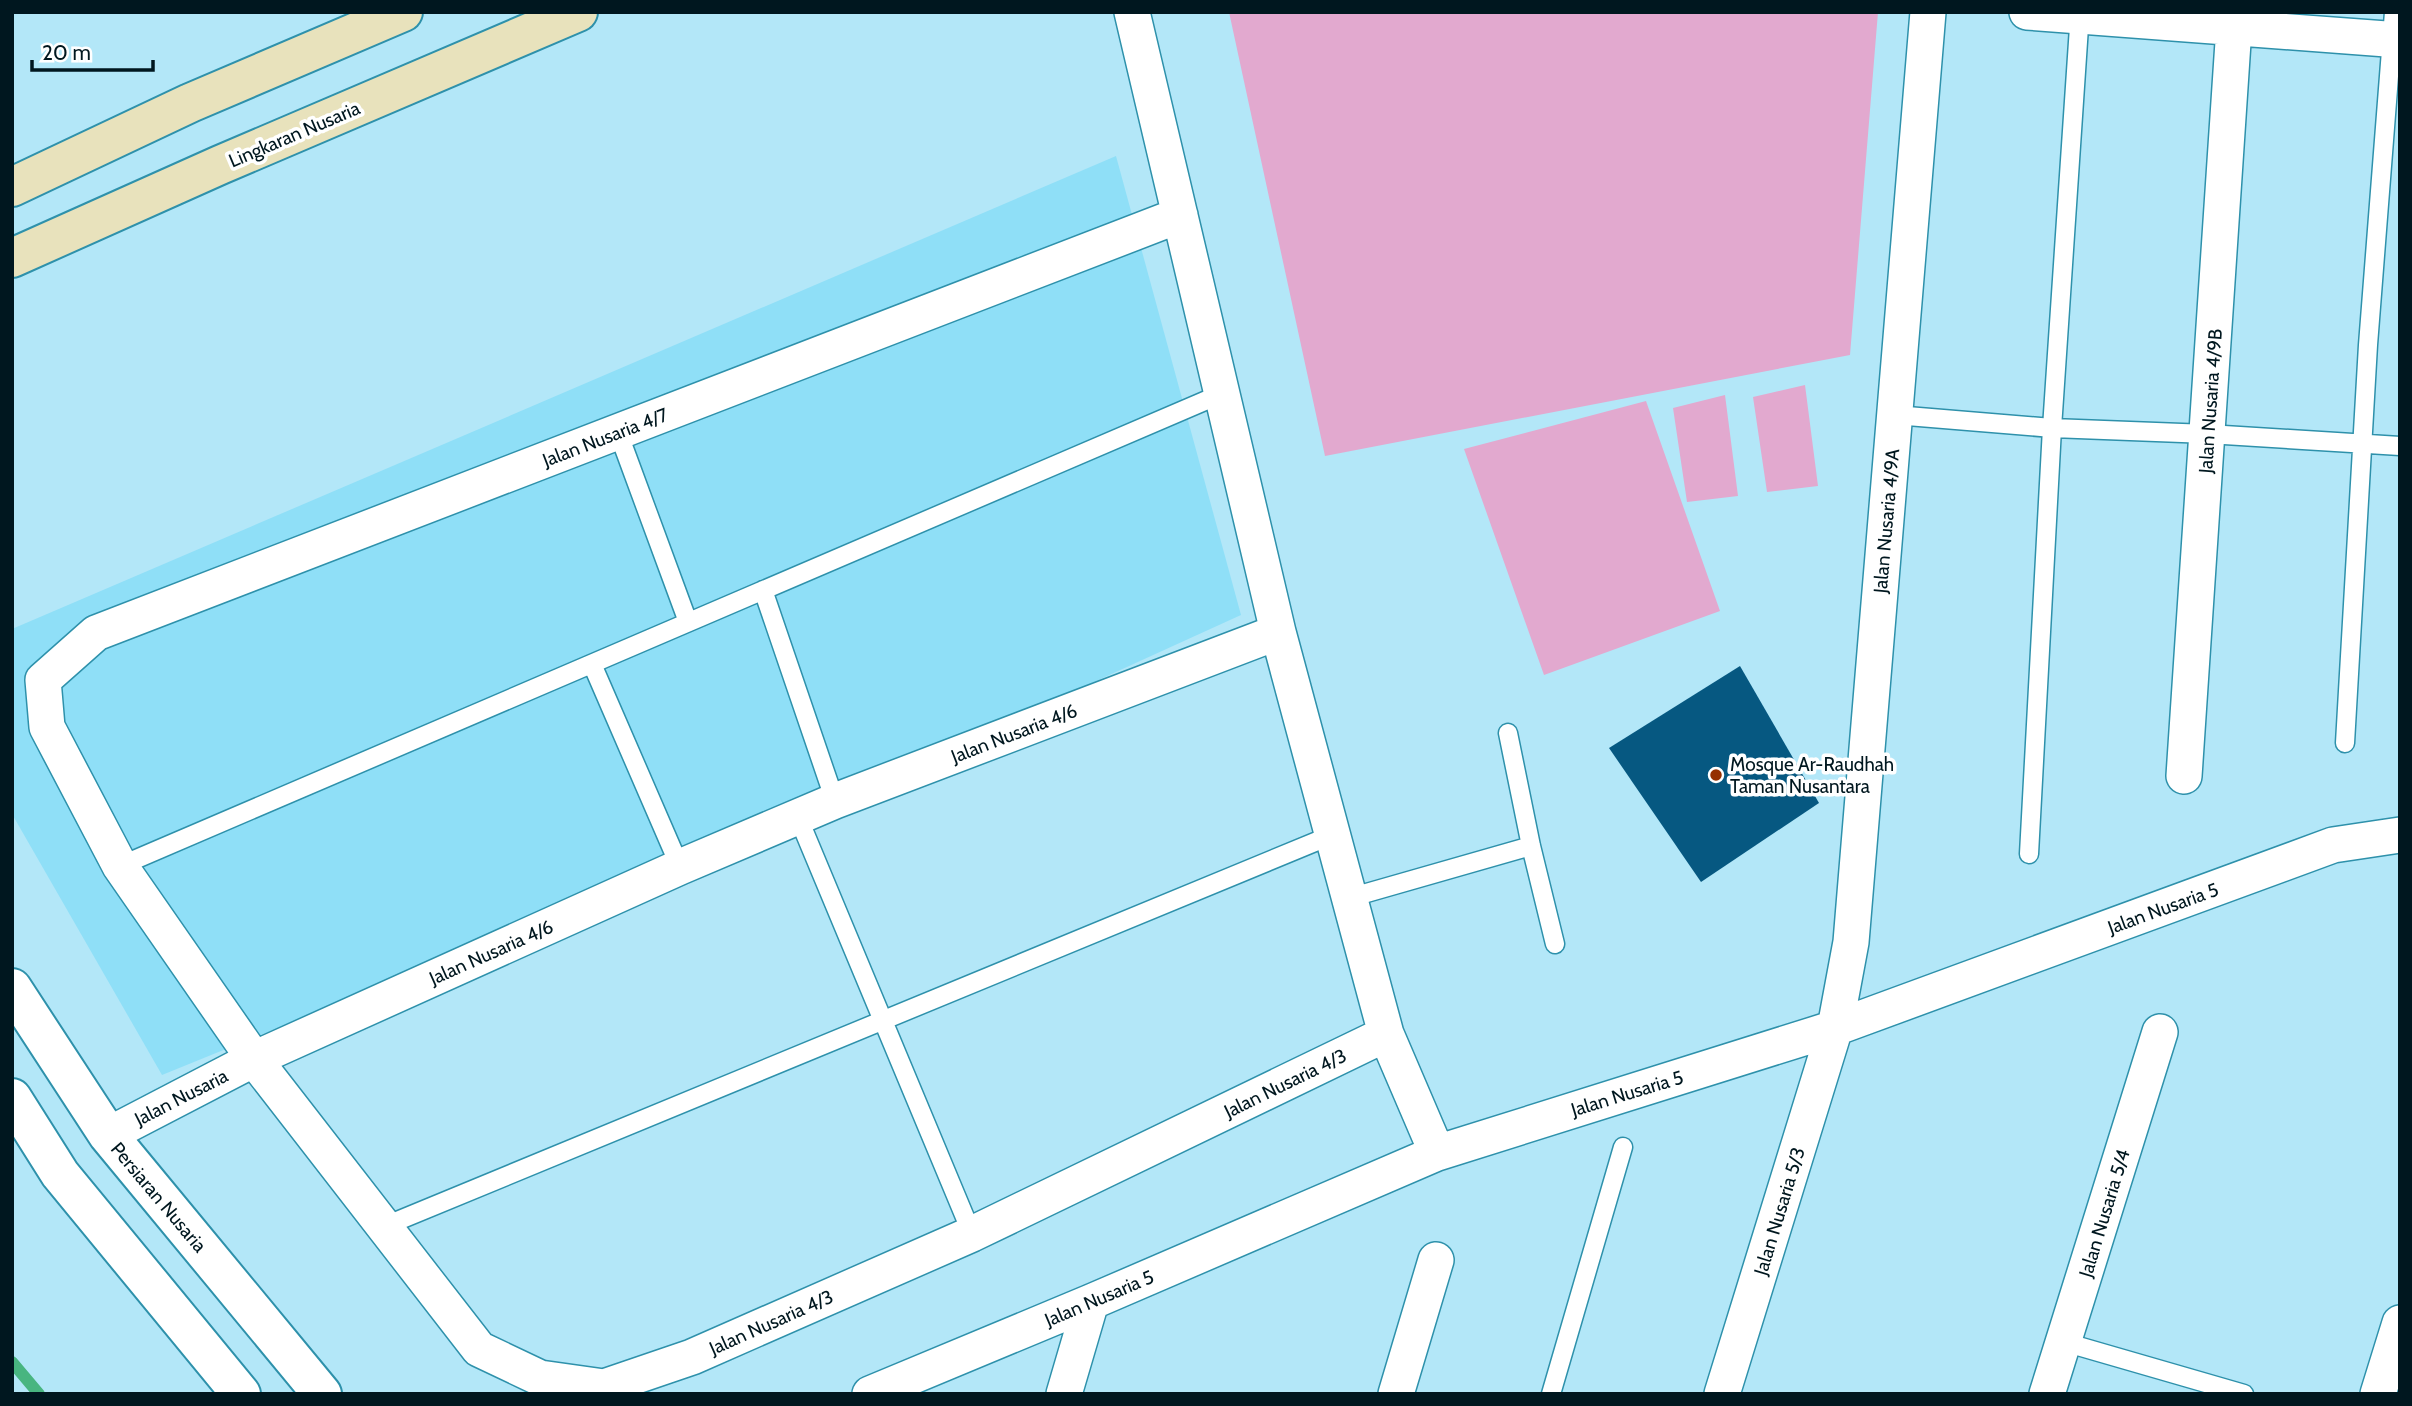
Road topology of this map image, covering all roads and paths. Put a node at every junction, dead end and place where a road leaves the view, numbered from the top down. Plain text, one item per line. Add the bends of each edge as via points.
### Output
1 (403, 12) edge
2 (578, 12) edge
3 (1132, 12) edge
4 (1928, 12) edge
5 (2027, 12) edge
6 (2080, 14) edge
7 (2234, 20) edge
8 (2395, 30) edge
9 (12, 187) edge
10 (1180, 215) junction
11 (12, 258) edge
12 (1221, 394) junction
13 (1895, 415) junction
14 (2052, 428) junction
15 (618, 432) junction
16 (2208, 434) junction
17 (2362, 443) junction
18 (2400, 446) edge
19 (763, 590) junction
20 (688, 622) junction
21 (1278, 632) junction
22 (592, 664) junction
23 (43, 680) joint
24 (1508, 733) dead end
25 (2345, 743) dead end
26 (2184, 776) dead end
27 (835, 801) junction
28 (798, 817) junction
29 (1332, 835) junction
30 (2400, 835) edge
31 (1531, 846) junction
32 (2029, 855) dead end
33 (120, 866) junction
34 (680, 867) junction
35 (1349, 898) junction
36 (1555, 944) dead end
37 (12, 988) edge
38 (882, 1021) junction
39 (1835, 1028) junction
40 (2160, 1032) dead end
41 (1386, 1034) junction
42 (254, 1059) junction
43 (12, 1098) edge
44 (108, 1135) junction
45 (1623, 1147) dead end
46 (1437, 1153) junction
47 (384, 1226) junction
48 (972, 1234) junction
49 (1436, 1260) dead end
50 (1091, 1302) junction
51 (2400, 1324) edge
52 (2064, 1342) junction
53 (241, 1394) edge
54 (322, 1394) edge
55 (870, 1394) edge
56 (1064, 1394) edge
57 (1396, 1394) edge
58 (1551, 1394) edge
59 (1722, 1394) edge
60 (2047, 1394) edge
61 (2244, 1394) edge
62 (2378, 1394) edge

1 - 9 main road via 190,103
2 - 11 main road, Lingkaran Nusaria
3 - 10 street
4 - 13 street, Jalan Nusaria 4/9A
5 - 6 street
6 - 7 street
6 - 14 lane
7 - 8 street
7 - 16 street, Jalan Nusaria 4/9B
8 - 17 lane
10 - 12 street
10 - 15 street, Jalan Nusaria 4/7
12 - 19 lane
12 - 21 street
13 - 14 lane
13 - 39 street, Jalan Nusaria 4/9A via 1851,942
14 - 16 lane
14 - 32 lane
15 - 20 lane
15 - 23 street, Jalan Nusaria 4/7 via 96,634
16 - 17 lane
16 - 26 street, Jalan Nusaria 4/9B
17 - 18 lane
17 - 25 lane
19 - 20 lane
19 - 27 lane
20 - 22 lane
21 - 27 street, Jalan Nusaria 4/6
21 - 29 street
22 - 33 lane
22 - 34 lane
23 - 33 street, Jalan Nusaria 4/3 via 47,727
24 - 31 lane
27 - 28 street, Jalan Nusaria 4/6
28 - 34 street, Jalan Nusaria 4/6
28 - 38 lane
29 - 35 street
29 - 38 lane
30 - 39 street, Jalan Nusaria 5 via 2333,845
31 - 35 lane
31 - 36 lane
33 - 42 street, Jalan Nusaria 4/3
34 - 42 street, Jalan Nusaria 4/6
35 - 41 street
37 - 44 street, Persiaran Nusaria
38 - 47 lane
38 - 48 lane
39 - 46 street, Jalan Nusaria 5
39 - 59 street, Jalan Nusaria 5/3
40 - 52 street, Jalan Nusaria 5/4
41 - 46 street
41 - 48 street, Jalan Nusaria 4/3
42 - 44 street, Jalan Nusaria
42 - 47 street, Jalan Nusaria 4/3
43 - 53 street via 60,1174
44 - 54 street, Persiaran Nusaria
45 - 58 lane
46 - 50 street, Jalan Nusaria 5
47 - 48 street, Jalan Nusaria 4/3 via 479,1349 540,1378 604,1387 692,1357
49 - 57 street
50 - 55 street, Jalan Nusaria 5
50 - 56 street
51 - 62 street
52 - 60 street, Jalan Nusaria 5/4
52 - 61 lane

